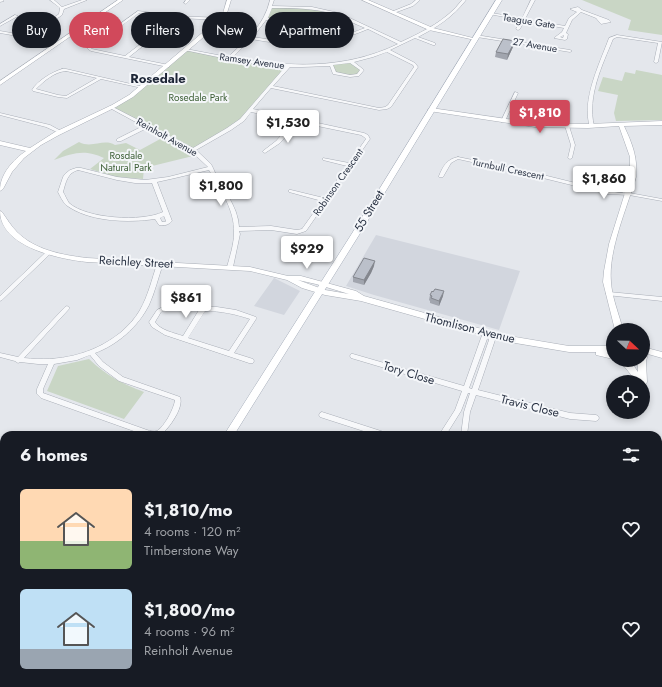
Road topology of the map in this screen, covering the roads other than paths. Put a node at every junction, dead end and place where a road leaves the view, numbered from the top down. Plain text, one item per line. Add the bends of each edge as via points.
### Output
1 (52, 0) edge
2 (85, 0) edge
3 (115, 0) edge
4 (121, 0) edge
5 (229, 0) edge
6 (272, 0) edge
7 (364, 0) edge
8 (418, 0) edge
9 (464, 0) edge
10 (534, 0) edge
11 (271, 7) junction
12 (496, 7) edge
13 (62, 8) junction
14 (225, 12) edge
15 (269, 12) edge
16 (328, 12) edge
17 (393, 12) junction
18 (131, 17) edge
19 (12, 18) edge
20 (598, 18) dead end
21 (523, 19) junction
22 (265, 21) edge
23 (354, 21) edge
24 (0, 25) edge
25 (567, 26) junction
26 (368, 28) junction
27 (431, 29) junction
28 (518, 29) dead end
29 (257, 30) edge
30 (0, 32) edge
31 (564, 33) dead end
32 (202, 36) edge
33 (415, 37) junction
34 (476, 37) junction
35 (257, 39) edge
36 (661, 43) edge
37 (401, 44) junction
38 (434, 44) dead end
39 (137, 48) edge
40 (240, 48) edge
41 (186, 50) junction
42 (386, 50) junction
43 (570, 51) dead end
44 (126, 57) junction
45 (229, 58) junction
46 (350, 61) junction
47 (656, 62) dead end
48 (331, 64) junction
49 (168, 66) junction
50 (288, 66) junction
51 (100, 78) junction
52 (0, 79) edge
53 (0, 83) edge
54 (271, 86) junction
55 (142, 87) junction
56 (516, 93) dead end
57 (110, 107) junction
58 (432, 108) junction
59 (250, 110) junction
60 (0, 114) edge
61 (297, 120) junction
62 (503, 121) junction
63 (662, 123) edge
64 (620, 125) junction
65 (147, 126) junction
66 (568, 126) junction
67 (592, 126) junction
68 (61, 132) junction
69 (119, 140) dead end
70 (0, 142) edge
71 (30, 150) junction
72 (193, 150) junction
73 (265, 152) dead end
74 (570, 158) dead end
75 (325, 159) dead end
76 (350, 165) junction
77 (211, 168) junction
78 (441, 176) dead end
79 (154, 181) junction
80 (0, 188) edge
81 (290, 191) dead end
82 (628, 194) junction
83 (326, 200) junction
84 (662, 200) edge
85 (0, 213) edge
86 (166, 213) junction
87 (157, 218) junction
88 (237, 229) junction
89 (48, 253) junction
90 (160, 264) junction
91 (230, 267) junction
92 (321, 287) junction
93 (609, 294) junction
94 (662, 299) edge
95 (0, 300) edge
96 (67, 308) dead end
97 (204, 309) junction
98 (141, 314) junction
99 (155, 316) junction
100 (617, 321) edge
101 (490, 335) junction
102 (184, 339) junction
103 (606, 348) edge
104 (580, 350) junction
105 (650, 352) edge
106 (91, 353) junction
107 (230, 354) junction
108 (0, 355) edge
109 (606, 355) edge
110 (662, 355) edge
111 (353, 356) dead end
112 (662, 358) edge
113 (650, 360) edge
114 (18, 361) junction
115 (251, 361) dead end
116 (476, 361) junction
117 (52, 362) junction
118 (485, 363) junction
119 (630, 367) edge
120 (636, 375) edge
121 (465, 390) junction
122 (474, 392) junction
123 (322, 414) dead end
124 (596, 418) dead end
125 (453, 420) junction
126 (465, 423) junction
127 (141, 431) edge
128 (160, 431) edge
129 (231, 431) edge
130 (373, 431) edge
131 (445, 431) edge
132 (464, 431) edge

1 - 13 street
2 - 13 street
3 - 52 street
4 - 53 street
5 - 14 street
6 - 11 street
7 - 17 street
8 - 17 street
9 - 27 street, Ramsey Avenue via 453,13
10 - 21 street
11 - 15 street
11 - 16 street via 307,8
12 - 21 street, Teague Gate
12 - 34 main road, 55 Street
13 - 30 street via 59,17 30,36
17 - 27 street
18 - 44 street via 89,48
19 - 24 street
20 - 25 street via 580,11 572,17
21 - 25 street, Teague Gate
21 - 28 street
22 - 29 street
23 - 26 street
25 - 31 street
26 - 35 street via 342,39 315,43 285,44
26 - 37 street
27 - 33 street, Ramsey Avenue
27 - 34 street
32 - 41 street
33 - 37 street, Ramsey Avenue
33 - 38 street
34 - 43 street, 27 Avenue
34 - 58 main road, 55 Street
36 - 47 street
36 - 67 street via 617,36 611,38 590,104 589,117
37 - 42 street, Ramsey Avenue
39 - 44 street
40 - 45 street
41 - 45 street, Ramsey Avenue
41 - 49 street
42 - 46 street, Ramsey Avenue
42 - 54 street via 416,67 390,106 386,108 373,108
44 - 49 street
45 - 50 street, Ramsey Avenue
46 - 48 street, Ramsey Avenue
46 - 48 street via 362,70 357,76 334,73
48 - 50 street, Ramsey Avenue
49 - 55 street
50 - 54 street
51 - 51 street via 60,70 34,90 67,97
51 - 55 street
54 - 59 street
55 - 57 street
56 - 62 street
57 - 65 street, Reinholt Avenue
57 - 68 street
58 - 62 street via 453,114
58 - 92 main road, 55 Street
59 - 61 street, Robinson Crescent
59 - 72 street via 234,126
60 - 68 street via 48,126
61 - 73 street via 278,142
61 - 76 street, Robinson Crescent via 366,136 368,140
62 - 66 street
63 - 64 street
64 - 67 street
64 - 82 street via 634,159 633,177
65 - 69 street
65 - 72 street, Reinholt Avenue
66 - 67 street
66 - 74 street via 573,146
68 - 71 street
70 - 71 street
71 - 80 street via 10,170
72 - 77 street, Reinholt Avenue
75 - 76 street
76 - 83 street, Robinson Crescent
77 - 79 street
77 - 88 street, Reinholt Avenue via 233,211
78 - 82 street, Turnbull Crescent via 449,161 456,158 553,181
79 - 86 street
79 - 87 street via 122,180 76,169 66,176 61,193 69,206 95,216 115,219
81 - 83 street
82 - 84 street, Turnbull Crescent
82 - 93 street via 608,262
83 - 88 street, Robinson Crescent via 302,232 272,228
85 - 89 street, Reichley Street via 14,234
86 - 87 street
86 - 87 street via 170,220 168,223 161,224
88 - 91 street, Reinholt Avenue
89 - 90 street, Reichley Street via 87,260
89 - 95 street
90 - 91 street, Reichley Street
90 - 98 street
91 - 92 street, Reichley Street via 258,270 288,278 295,283
92 - 101 street, Thomlison Avenue via 350,298 361,298
92 - 129 main road, 55 Street
93 - 94 street
93 - 100 street
96 - 114 street
97 - 99 street via 165,308 158,311
97 - 102 street
97 - 107 street via 236,312 254,318
98 - 99 street
98 - 106 street via 120,336
99 - 102 street via 152,323 154,326
101 - 104 street, Thomlison Avenue
101 - 116 street via 484,338
101 - 118 street via 492,340
102 - 107 street
103 - 104 street, Thomlison Avenue
104 - 109 street, Thomlison Avenue
105 - 110 street
106 - 117 street
106 - 128 street via 121,379 178,399 178,407
107 - 115 street
108 - 114 street
111 - 121 street, Tory Close
112 - 113 street
114 - 117 street
116 - 118 street
116 - 121 street
117 - 127 street via 40,394
118 - 122 street
119 - 120 street
121 - 122 street, Travis Close
121 - 125 street
122 - 124 street, Travis Close via 570,416
122 - 126 street
123 - 130 street
125 - 126 street
125 - 131 street
126 - 132 street

